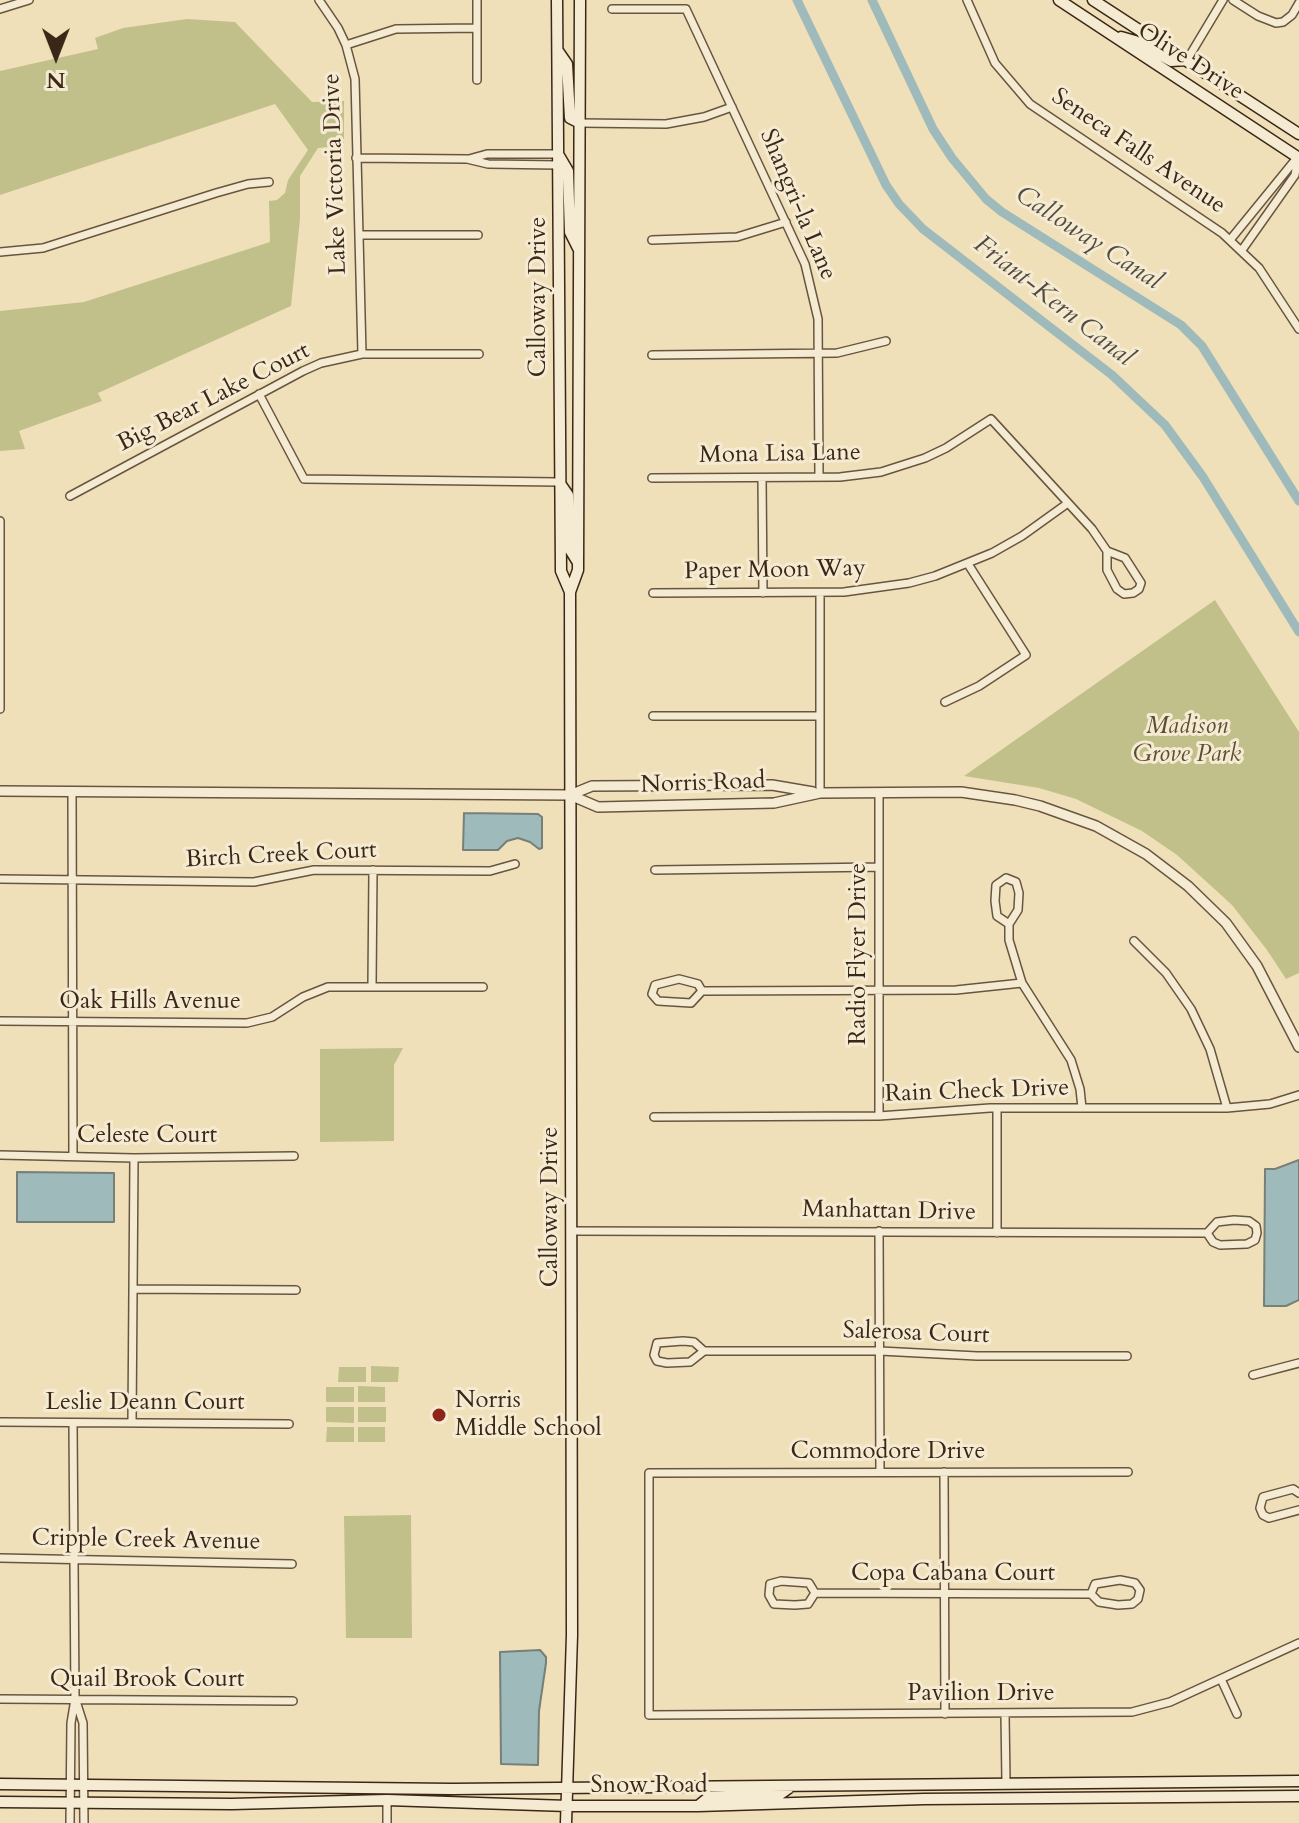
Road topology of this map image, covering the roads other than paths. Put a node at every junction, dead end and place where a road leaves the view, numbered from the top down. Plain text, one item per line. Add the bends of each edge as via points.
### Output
1 (29, 0) edge
2 (319, 0) edge
3 (477, 0) edge
4 (557, 0) edge
5 (580, 0) edge
6 (967, 0) edge
7 (1059, 0) edge
8 (1093, 0) edge
9 (1223, 0) edge
10 (1233, 0) edge
11 (1299, 3) edge
12 (0, 9) edge
13 (612, 9) dead end
14 (477, 28) junction
15 (1111, 34) junction
16 (346, 45) junction
17 (557, 49) junction
18 (1187, 60) junction
19 (477, 80) dead end
20 (732, 107) junction
21 (580, 123) junction
22 (1299, 134) edge
23 (1299, 157) edge
24 (356, 158) junction
25 (558, 160) junction
26 (269, 182) dead end
27 (786, 222) junction
28 (360, 235) junction
29 (478, 235) dead end
30 (652, 240) dead end
31 (1230, 240) junction
32 (579, 250) junction
33 (1242, 250) junction
34 (0, 252) edge
35 (1299, 329) edge
36 (886, 341) dead end
37 (362, 354) junction
38 (479, 354) dead end
39 (819, 354) junction
40 (652, 355) dead end
41 (259, 394) junction
42 (819, 477) junction
43 (652, 478) dead end
44 (762, 478) junction
45 (559, 482) junction
46 (70, 496) dead end
47 (1068, 503) junction
48 (1, 521) edge
49 (1107, 551) junction
50 (578, 563) junction
51 (968, 564) junction
52 (570, 592) junction
53 (653, 593) dead end
54 (763, 593) junction
55 (820, 593) junction
56 (945, 702) dead end
57 (0, 709) edge
58 (653, 716) dead end
59 (820, 716) junction
60 (0, 791) edge
61 (72, 791) junction
62 (820, 793) junction
63 (879, 793) junction
64 (570, 795) junction
65 (515, 864) dead end
66 (879, 867) junction
67 (373, 870) junction
68 (655, 870) dead end
69 (0, 879) edge
70 (72, 880) junction
71 (1009, 924) junction
72 (1134, 941) dead end
73 (1022, 983) junction
74 (372, 986) junction
75 (483, 987) dead end
76 (702, 991) junction
77 (879, 991) junction
78 (0, 1021) edge
79 (73, 1022) junction
80 (1296, 1035) edge
81 (1299, 1047) edge
82 (1299, 1095) edge
83 (997, 1108) junction
84 (1082, 1108) junction
85 (1227, 1108) junction
86 (879, 1116) junction
87 (654, 1117) dead end
88 (0, 1155) edge
89 (73, 1156) junction
90 (294, 1156) dead end
91 (134, 1158) junction
92 (571, 1231) junction
93 (879, 1231) junction
94 (997, 1233) junction
95 (1207, 1233) junction
96 (133, 1289) junction
97 (296, 1290) dead end
98 (704, 1351) junction
99 (880, 1351) junction
100 (1127, 1356) dead end
101 (1299, 1363) edge
102 (1253, 1375) dead end
103 (0, 1422) edge
104 (73, 1423) junction
105 (132, 1423) junction
106 (289, 1424) dead end
107 (880, 1472) junction
108 (944, 1472) junction
109 (1128, 1472) dead end
110 (1299, 1493) edge
111 (1299, 1510) edge
112 (0, 1558) edge
113 (74, 1558) junction
114 (292, 1564) dead end
115 (815, 1593) junction
116 (945, 1593) junction
117 (1091, 1594) junction
118 (1299, 1643) edge
119 (1221, 1679) junction
120 (0, 1699) edge
121 (75, 1699) junction
122 (293, 1701) dead end
123 (945, 1714) junction
124 (1005, 1714) junction
125 (1237, 1714) dead end
126 (649, 1715) joint
127 (1299, 1781) edge
128 (1006, 1782) junction
129 (0, 1784) edge
130 (1095, 1784) junction
131 (70, 1785) junction
132 (84, 1786) junction
133 (791, 1787) junction
134 (568, 1788) junction
135 (1299, 1796) edge
136 (1096, 1798) junction
137 (924, 1799) junction
138 (387, 1800) junction
139 (70, 1801) junction
140 (0, 1802) edge
141 (84, 1802) junction
142 (568, 1806) junction
143 (698, 1806) junction
144 (70, 1823) edge
145 (84, 1823) edge
146 (387, 1823) edge
147 (568, 1823) edge

1 - 12 street
2 - 16 street, Lake Victoria Drive
3 - 14 street
4 - 17 main road, Calloway Drive
5 - 21 main road, Calloway Drive
6 - 31 street, Seneca Falls Avenue via 995,63 1030,104
7 - 15 main road, Olive Drive
8 - 18 main road, Olive Drive
9 - 18 street
10 - 11 street via 1269,22 1283,22
13 - 20 street, Shangri-la Lane via 686,9
14 - 16 street via 396,29
14 - 19 street
15 - 18 main road via 1171,61
15 - 23 main road, Olive Drive
16 - 24 street, Lake Victoria Drive via 355,79
17 - 21 main road via 567,64 570,118
17 - 25 main road, Calloway Drive
18 - 22 main road, Olive Drive
20 - 21 street via 666,124
20 - 27 street, Shangri-la Lane
21 - 32 main road, Calloway Drive
23 - 31 street
23 - 33 street via 1295,175
24 - 25 street via 467,159 487,154
24 - 28 street, Lake Victoria Drive
25 - 32 main road via 568,171 570,232
25 - 45 main road, Calloway Drive
26 - 34 street via 216,193 43,248
27 - 30 street via 737,237
27 - 39 street, Shangri-la Lane via 811,282
28 - 29 street
28 - 37 street, Lake Victoria Drive
31 - 33 street, Seneca Falls Avenue
32 - 50 main road, Calloway Drive
33 - 35 street, Seneca Falls Avenue
36 - 39 street
37 - 38 street, Big Bear Lake Court
37 - 41 street, Big Bear Lake Court via 321,363
39 - 40 street
39 - 42 street, Shangri-la Lane
41 - 45 street via 304,479
41 - 46 street, Big Bear Lake Court
42 - 44 street, Mona Lisa Lane
42 - 47 street, Mona Lisa Lane via 899,467 946,448 991,419
43 - 44 street, Mona Lisa Lane
44 - 54 street
45 - 50 main road via 568,495 569,548
45 - 52 main road, Calloway Drive via 561,571
47 - 49 street
47 - 51 street, Paper Moon Way via 1022,536
48 - 57 street
49 - 49 street via 1125,558 1141,583 1139,589 1124,594 1117,589 1107,570
50 - 52 main road, Calloway Drive
51 - 55 street, Paper Moon Way via 899,585
51 - 56 street via 1026,655
52 - 64 main road, Calloway Drive
53 - 54 street, Paper Moon Way
54 - 55 street, Paper Moon Way
55 - 59 street
58 - 59 street
59 - 62 street
60 - 61 street, Norris Road
61 - 64 street, Norris Road
61 - 70 street
62 - 63 street, Norris Road
62 - 64 street via 772,785 682,785 592,786
62 - 64 street, Norris Road via 774,803 598,807
63 - 66 street, Radio Flyer Drive
63 - 80 street, Norris Road via 961,792 1015,800 1072,816 1126,841 1188,886 1226,923
64 - 92 main road, Calloway Drive
65 - 67 street, Birch Creek Court via 490,871
66 - 68 street
66 - 77 street, Radio Flyer Drive
67 - 70 street, Birch Creek Court via 314,870 254,882
67 - 74 street
69 - 70 street, Birch Creek Court
70 - 79 street
71 - 71 street via 997,916 995,901 996,885 1006,878 1016,882 1019,893 1018,910
71 - 73 street
72 - 85 street via 1191,1009 1210,1049
73 - 77 street
73 - 84 street via 1071,1060
74 - 75 street, Oak Hills Avenue
74 - 79 street, Oak Hills Avenue via 314,991 272,1017 247,1023
76 - 76 street via 691,1003 658,1001 652,994 655,985 679,979 698,984
76 - 77 street
77 - 86 street, Radio Flyer Drive
78 - 79 street, Oak Hills Avenue
79 - 89 street
80 - 81 street, Norris Road
82 - 85 street, Rain Check Drive
83 - 84 street, Rain Check Drive
83 - 86 street, Rain Check Drive
83 - 94 street
84 - 85 street, Rain Check Drive
86 - 87 street, Rain Check Drive
88 - 89 street, Celeste Court
89 - 91 street, Celeste Court
90 - 91 street, Celeste Court
91 - 96 street
92 - 93 street, Manhattan Drive
92 - 134 main road, Calloway Drive
93 - 94 street, Manhattan Drive
93 - 99 street
94 - 95 street, Manhattan Drive
95 - 95 street, Manhattan Drive via 1220,1245 1247,1244 1257,1233 1249,1221 1234,1220 1217,1222
96 - 97 street
96 - 105 street
98 - 98 street, Salerosa Court via 690,1362 657,1361 654,1355 657,1343 666,1341 694,1342
98 - 99 street, Salerosa Court
99 - 100 street, Salerosa Court
99 - 107 street
101 - 102 street
103 - 104 street, Leslie Deann Court
104 - 105 street, Leslie Deann Court
104 - 113 street
105 - 106 street, Leslie Deann Court
107 - 108 street, Commodore Drive
107 - 126 street, Commodore Drive via 649,1473
108 - 109 street, Commodore Drive
108 - 116 street
110 - 111 street via 1293,1489 1263,1497 1260,1508 1269,1518
112 - 113 street, Cripple Creek Avenue
113 - 114 street, Cripple Creek Avenue
113 - 121 street
115 - 115 street, Copa Cabana Court via 809,1583 781,1581 770,1584 769,1595 774,1604 795,1605 808,1604
115 - 116 street, Copa Cabana Court
116 - 117 street, Copa Cabana Court
116 - 123 street
117 - 117 street, Copa Cabana Court via 1099,1602 1132,1604 1140,1590 1135,1583 1120,1580 1095,1584
118 - 119 street, Pavilion Drive
119 - 124 street, Pavilion Drive via 1132,1712
119 - 125 street
120 - 121 street, Quail Brook Court
121 - 122 street, Quail Brook Court
121 - 131 street
121 - 132 street via 83,1723
123 - 124 street, Pavilion Drive
123 - 126 street, Pavilion Drive
124 - 128 street
127 - 130 main road, Snow Road
128 - 130 main road, Snow Road
128 - 133 main road, Snow Road
128 - 137 main road via 995,1793
129 - 131 main road, Snow Road
130 - 136 main road
131 - 132 main road, Snow Road
131 - 139 street
132 - 134 main road, Snow Road
132 - 141 street
133 - 134 main road, Snow Road
133 - 143 main road via 779,1795 709,1797
134 - 142 main road, Calloway Drive
135 - 136 main road, Snow Road
136 - 137 main road, Snow Road
137 - 143 main road, Snow Road
138 - 141 main road, Snow Road
138 - 142 main road, Snow Road
138 - 146 street
139 - 140 main road, Snow Road
139 - 141 main road, Snow Road
139 - 144 street
141 - 145 street
142 - 143 main road, Snow Road
142 - 147 main road, Calloway Drive

